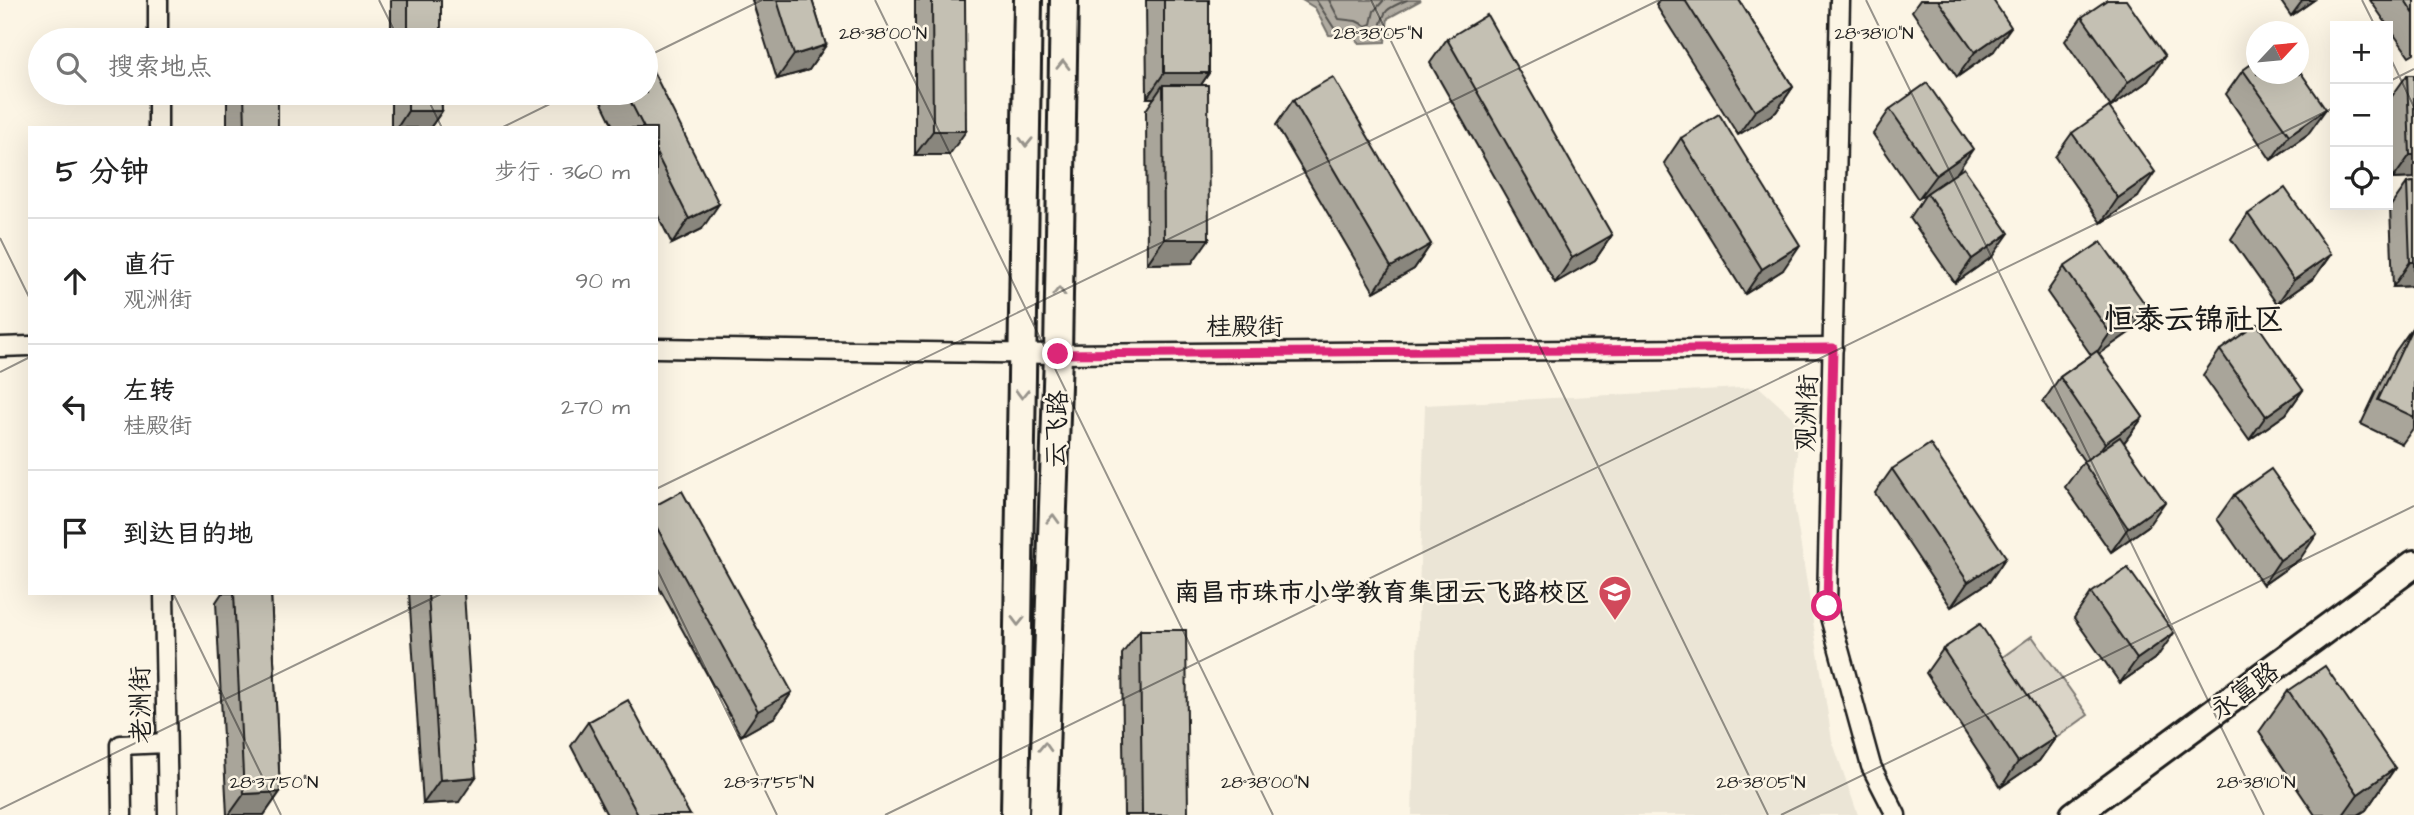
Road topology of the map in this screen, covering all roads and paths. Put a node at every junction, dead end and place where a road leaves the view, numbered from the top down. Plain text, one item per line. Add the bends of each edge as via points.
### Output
1 (158, 0) edge
2 (1028, 0) edge
3 (1064, 0) edge
4 (1840, 0) edge
5 (158, 28) edge
6 (158, 105) edge
7 (158, 126) edge
8 (28, 346) edge
9 (0, 348) edge
10 (658, 348) edge
11 (1833, 348) junction
12 (1023, 352) junction
13 (1058, 354) junction
14 (2414, 564) edge
15 (164, 595) edge
16 (166, 743) junction
17 (122, 815) edge
18 (168, 815) edge
19 (1015, 815) edge
20 (1043, 815) edge
21 (1896, 815) edge
22 (2074, 815) edge

1 - 5 street
2 -> 12 main road, 云飞路
13 -> 3 main road, 云飞路
4 - 11 street, 观洲街
6 - 7 street
8 - 9 street
10 - 12 street, 桂殿街
11 - 13 street, 桂殿街
11 - 21 street, 观洲街 via 1827,606 1871,766
12 - 13 street, 桂殿街
12 -> 19 main road, 云飞路
20 -> 13 main road, 云飞路
14 - 22 main road, 永富路
15 - 16 street, 老洲街
16 - 17 street via 121,745
16 - 18 street, 老洲街

